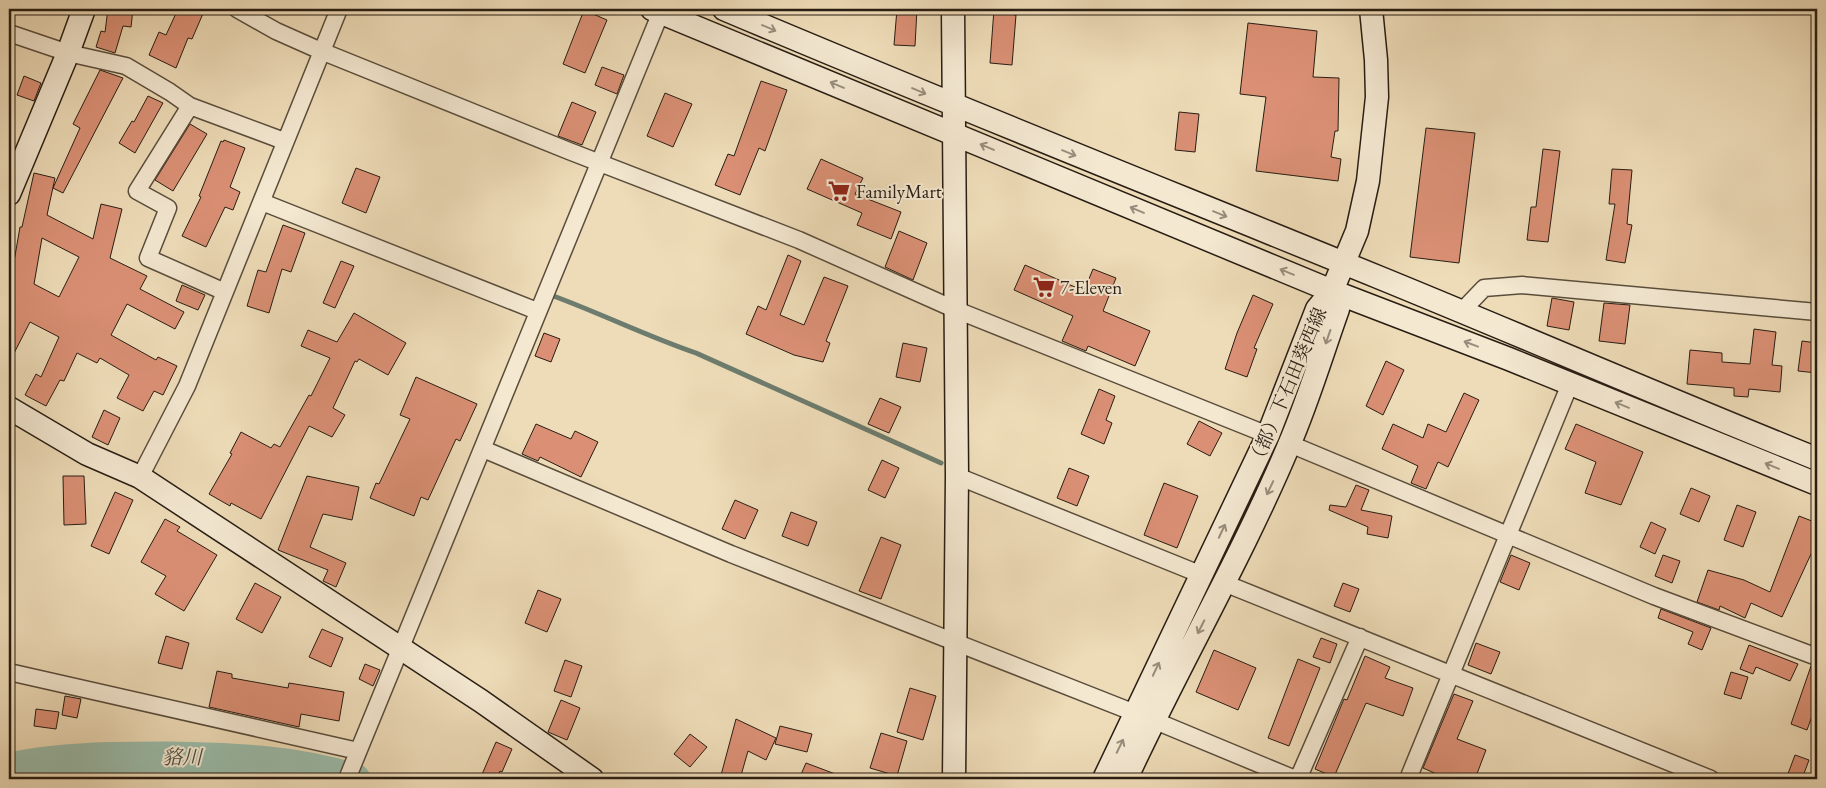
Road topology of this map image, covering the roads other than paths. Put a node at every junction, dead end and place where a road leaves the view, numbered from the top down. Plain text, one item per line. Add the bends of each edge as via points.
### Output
1 (84, 9) edge
2 (237, 9) edge
3 (338, 9) edge
4 (724, 9) edge
5 (953, 9) edge
6 (1371, 9) edge
7 (657, 10) edge
8 (9, 33) edge
9 (321, 51) junction
10 (68, 53) junction
11 (190, 106) junction
12 (953, 106) junction
13 (953, 133) junction
14 (284, 141) junction
15 (598, 162) junction
16 (9, 194) edge
17 (262, 202) junction
18 (1342, 263) junction
19 (1332, 291) junction
20 (225, 292) junction
21 (954, 309) junction
22 (537, 312) junction
23 (1461, 312) junction
24 (1817, 312) edge
25 (1570, 384) junction
26 (9, 408) edge
27 (1268, 435) junction
28 (1290, 444) junction
29 (484, 449) junction
30 (1817, 458) edge
31 (957, 476) junction
32 (140, 477) junction
33 (1817, 484) edge
34 (1508, 536) junction
35 (1202, 574) junction
36 (1224, 583) junction
37 (1360, 637) junction
38 (954, 640) junction
39 (400, 650) junction
40 (1817, 657) edge
41 (9, 672) edge
42 (1450, 675) junction
43 (1144, 717) junction
44 (356, 756) junction
45 (347, 779) edge
46 (592, 779) edge
47 (954, 779) edge
48 (1104, 779) edge
49 (1126, 779) edge
50 (1296, 779) edge
51 (1408, 779) edge
52 (1711, 779) edge

1 - 10 street
2 - 9 street
3 - 9 street
4 -> 12 street
5 - 12 street
6 - 18 street via 1377,97 1369,172 1357,231
13 -> 7 street
7 - 15 street
8 - 10 street
9 - 14 street
9 - 15 street
10 - 11 street via 126,66
10 - 16 street
11 - 14 street
11 - 20 street via 137,191 168,208 148,258
12 - 13 street
12 -> 18 street
19 -> 13 street
13 - 21 street
14 - 17 street
15 - 21 street via 799,240
15 - 22 street
17 - 20 street
17 - 22 street
18 - 19 street
18 - 23 street
25 -> 19 street
19 - 27 street, （都）下石田葵西線 via 1317,310
19 -> 28 street, （都）下石田葵西線 via 1338,309
20 - 32 street via 186,386
21 - 27 street
21 - 31 street
22 - 29 street
23 - 24 street via 1484,288 1522,285
23 - 30 street
33 -> 25 street
25 - 34 street
26 - 32 street via 87,454
35 -> 27 street, （都）下石田葵西線
28 - 34 street
28 -> 36 street, （都）下石田葵西線
29 - 38 street via 731,554
29 - 39 street
31 - 35 street
31 - 38 street
32 - 39 street
34 - 40 street via 1654,596
34 - 42 street
43 -> 35 street, （都）下石田葵西線
36 - 37 street
36 -> 43 street, （都）下石田葵西線
37 - 42 street
37 - 50 street
38 - 43 street
38 - 47 street
39 - 44 street
39 - 46 street
41 - 44 street
42 - 51 street
42 - 52 street
48 -> 43 street, （都）下石田葵西線
43 - 49 street, （都）下石田葵西線
43 - 50 street
44 - 45 street

